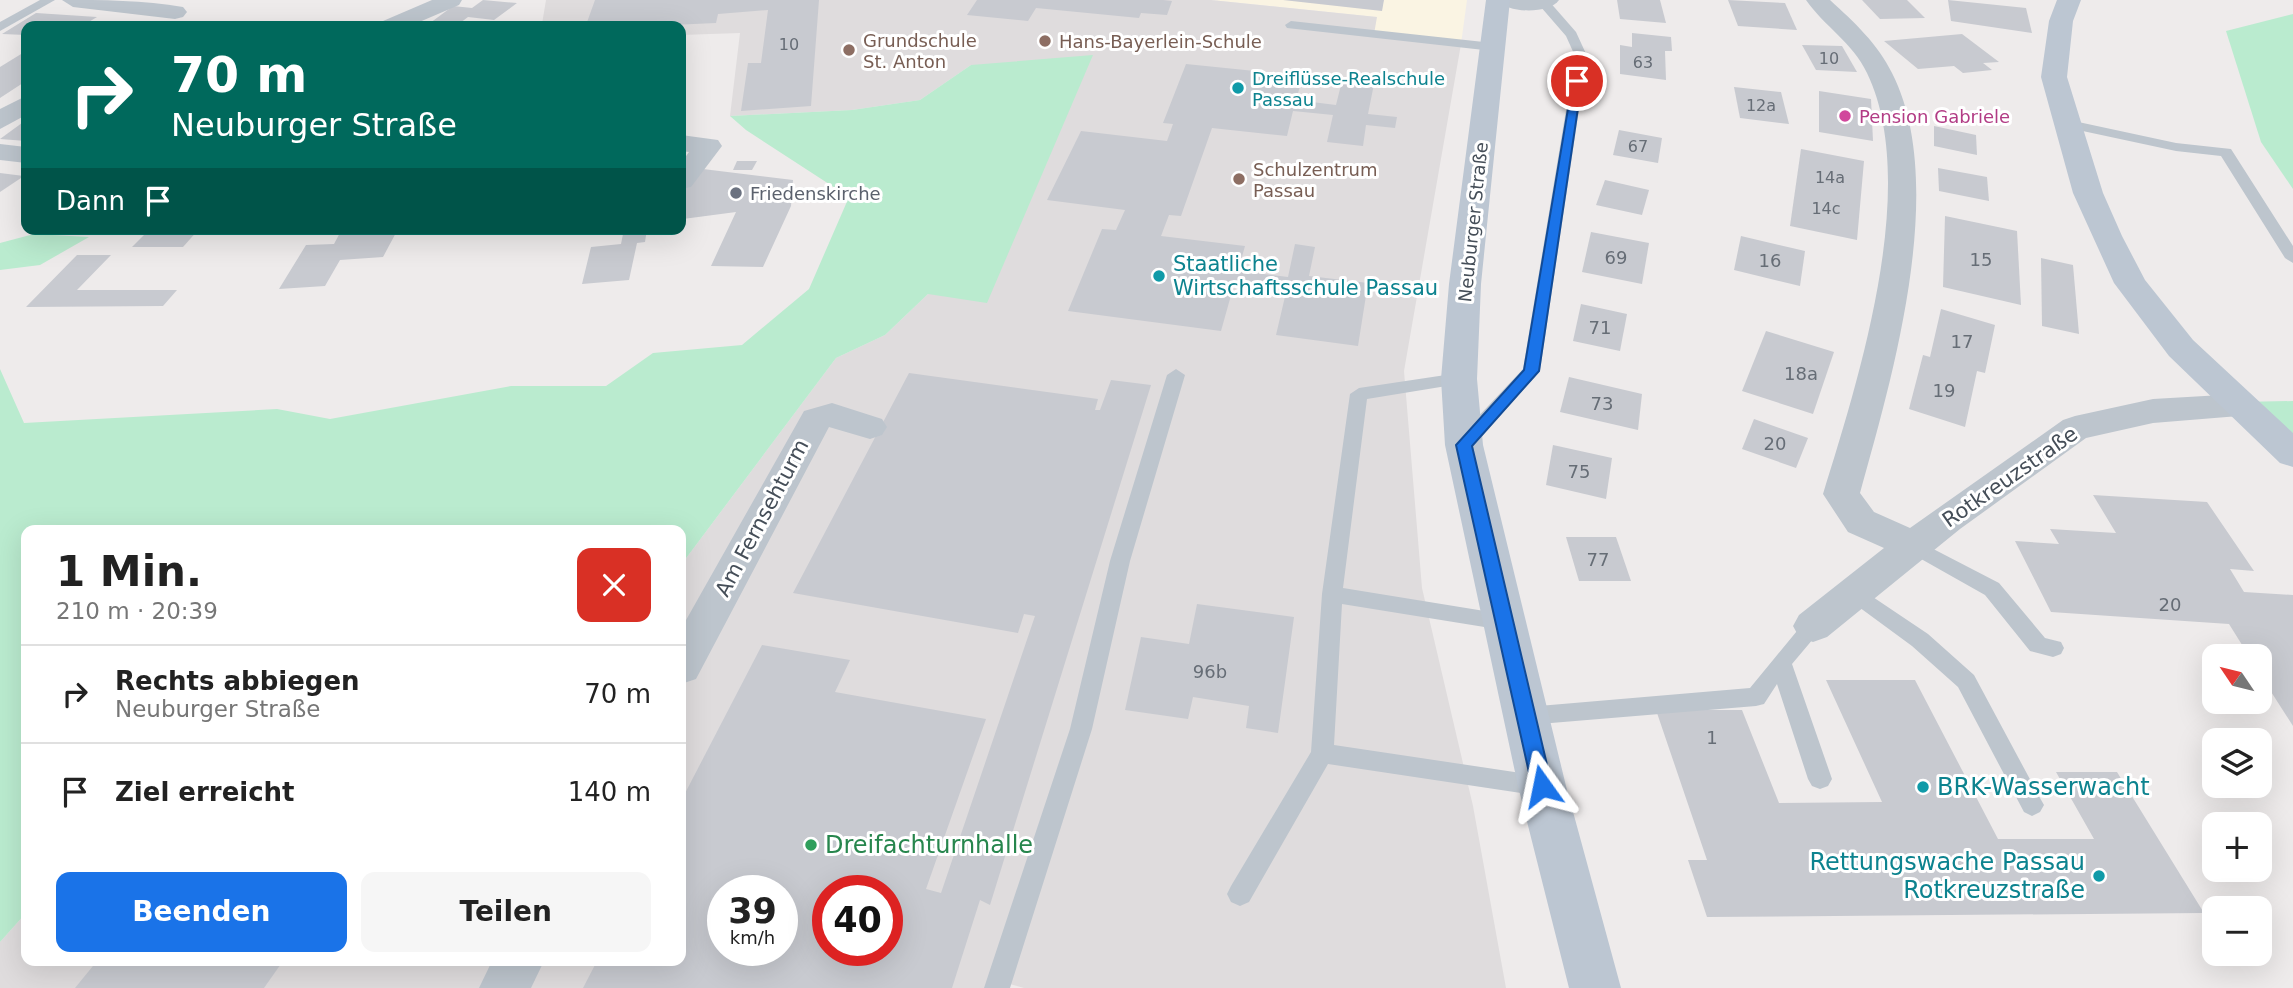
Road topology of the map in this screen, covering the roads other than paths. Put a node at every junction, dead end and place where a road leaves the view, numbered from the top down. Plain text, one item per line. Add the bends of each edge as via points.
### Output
1 (48, 0) edge
2 (73, 0) edge
3 (196, 0) edge
4 (451, 0) edge
5 (1498, 0) edge
6 (1509, 0) edge
7 (1817, 0) edge
8 (2069, 0) edge
9 (1546, 1) edge
10 (175, 12) junction
11 (160, 21) edge
12 (403, 21) edge
13 (1292, 25) dead end
14 (0, 27) edge
15 (1493, 47) junction
16 (21, 107) edge
17 (0, 121) edge
18 (2069, 124) junction
19 (686, 143) edge
20 (0, 152) edge
21 (21, 154) edge
22 (686, 175) edge
23 (2293, 258) edge
24 (1176, 375) dead end
25 (1459, 379) junction
26 (2239, 405) junction
27 (870, 427) dead end
28 (1464, 445) junction
29 (2293, 454) edge
30 (1914, 546) junction
31 (1855, 593) junction
32 (1332, 594) junction
33 (1503, 622) junction
34 (1813, 626) joint
35 (2053, 648) dead end
36 (686, 658) edge
37 (1781, 662) junction
38 (1527, 716) junction
39 (1322, 753) junction
40 (1820, 779) dead end
41 (1542, 786) junction
42 (2032, 805) dead end
43 (1240, 894) dead end
44 (516, 966) edge
45 (504, 988) edge
46 (997, 988) edge
47 (1595, 988) edge

1 - 14 lane
2 - 10 street
3 - 10 street
4 - 12 street
5 - 15 street, Neuburger Straße
6 - 9 street
7 - 30 street via 1849,31 1884,81 1898,157 1895,277 1871,397 1842,494 1861,522
8 - 18 street via 2061,21 2054,77
9 - 28 lane via 1572,35 1581,56 1531,371
10 - 11 street
13 - 15 lane
15 - 25 street, Neuburger Straße via 1465,284
16 - 17 street
18 - 23 lane via 2176,147 2225,152
18 - 26 street via 2088,193 2130,283 2180,348
19 - 22 street via 708,146
20 - 21 street
24 - 46 lane via 1120,561 1081,729
25 - 28 street, Neuburger Straße
25 - 32 lane via 1359,394
26 - 29 street
26 - 30 street, Rotkreuzstraße via 2153,411 2075,428
27 - 36 street, Am Fernsehturm via 832,415 816,419
28 - 33 street, Neuburger Straße
30 - 31 street, Rotkreuzstraße
30 - 35 lane via 1992,589 2038,645
31 - 34 street, Rotkreuzstraße
31 - 42 lane via 1920,640 1966,681
32 - 33 lane
32 - 39 lane
33 - 38 street, Neuburger Straße
34 - 37 lane
37 - 38 lane via 1756,697
37 - 40 lane
38 - 41 street, Neuburger Straße
39 - 41 lane
39 - 43 lane
41 - 47 street, Neuburger Straße
44 - 45 street

